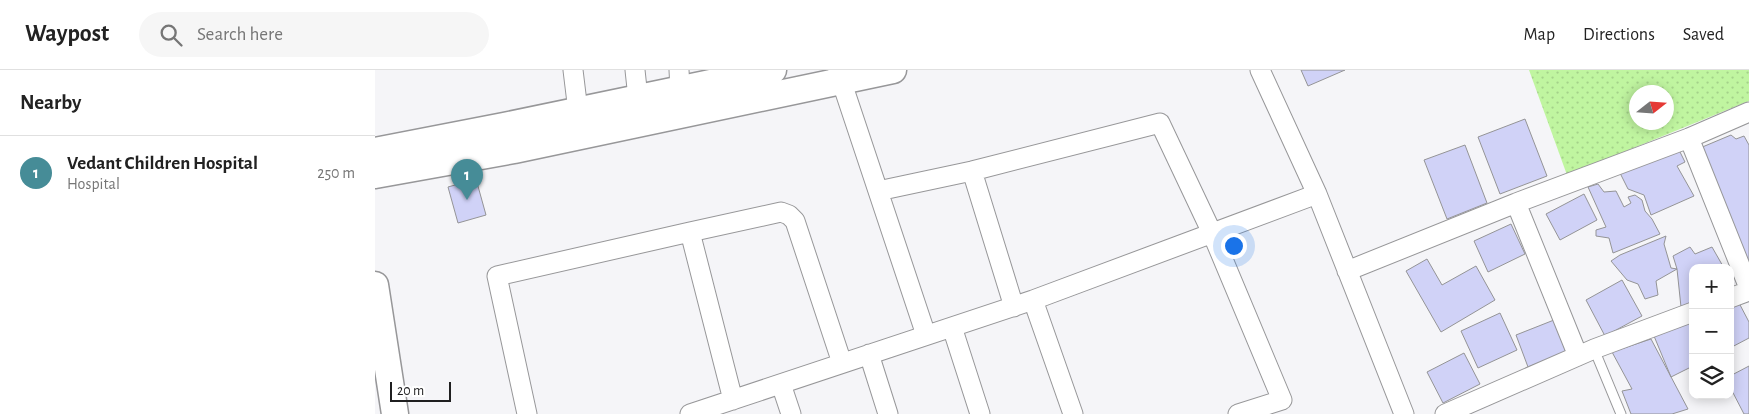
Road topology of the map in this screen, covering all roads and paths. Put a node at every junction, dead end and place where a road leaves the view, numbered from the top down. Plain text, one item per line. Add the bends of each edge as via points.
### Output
1 (573, 70) edge
2 (635, 70) edge
3 (773, 70) edge
4 (893, 70) edge
5 (1260, 70) edge
6 (840, 76) edge
7 (680, 80) edge
8 (638, 98) junction
9 (578, 111) junction
10 (1749, 112) edge
11 (1689, 138) junction
12 (375, 151) edge
13 (972, 171) junction
14 (375, 175) edge
15 (878, 191) junction
16 (1317, 194) junction
17 (1516, 204) junction
18 (689, 232) junction
19 (1212, 233) junction
20 (1347, 271) junction
21 (375, 285) edge
22 (1749, 290) edge
23 (1734, 296) edge
24 (1033, 300) junction
25 (1014, 306) junction
26 (1689, 314) edge
27 (952, 327) junction
28 (926, 335) junction
29 (1586, 353) junction
30 (869, 354) junction
31 (842, 363) junction
32 (781, 384) junction
33 (733, 400) junction
34 (395, 414) edge
35 (527, 414) edge
36 (691, 414) edge
37 (791, 414) edge
38 (888, 414) edge
39 (980, 414) edge
40 (1073, 414) edge
41 (1238, 414) edge
42 (1404, 414) edge
43 (1445, 414) edge
44 (1621, 414) edge

1 - 9 street
2 - 8 street
3 - 7 street
4 - 6 street
5 - 16 street
6 - 14 street via 514,150
6 - 15 street
7 - 8 street
8 - 9 street
9 - 12 street
10 - 11 street
11 - 17 street
11 - 22 street
13 - 15 street
13 - 19 street via 1160,122
13 - 25 street
15 - 28 street
16 - 19 street
16 - 20 street
17 - 20 street
17 - 29 street
18 - 31 street via 781,212 789,215 795,221
18 - 33 street
18 - 35 street via 497,276
19 - 24 street
19 - 41 street via 1282,400
20 - 42 street
21 - 34 street
22 - 23 street
24 - 25 street
24 - 40 street
25 - 27 street
26 - 29 street
27 - 28 street
27 - 39 street
28 - 30 street
29 - 43 street
29 - 44 lane
30 - 31 street
30 - 38 street
31 - 32 street
32 - 33 street
32 - 37 street
33 - 36 street

